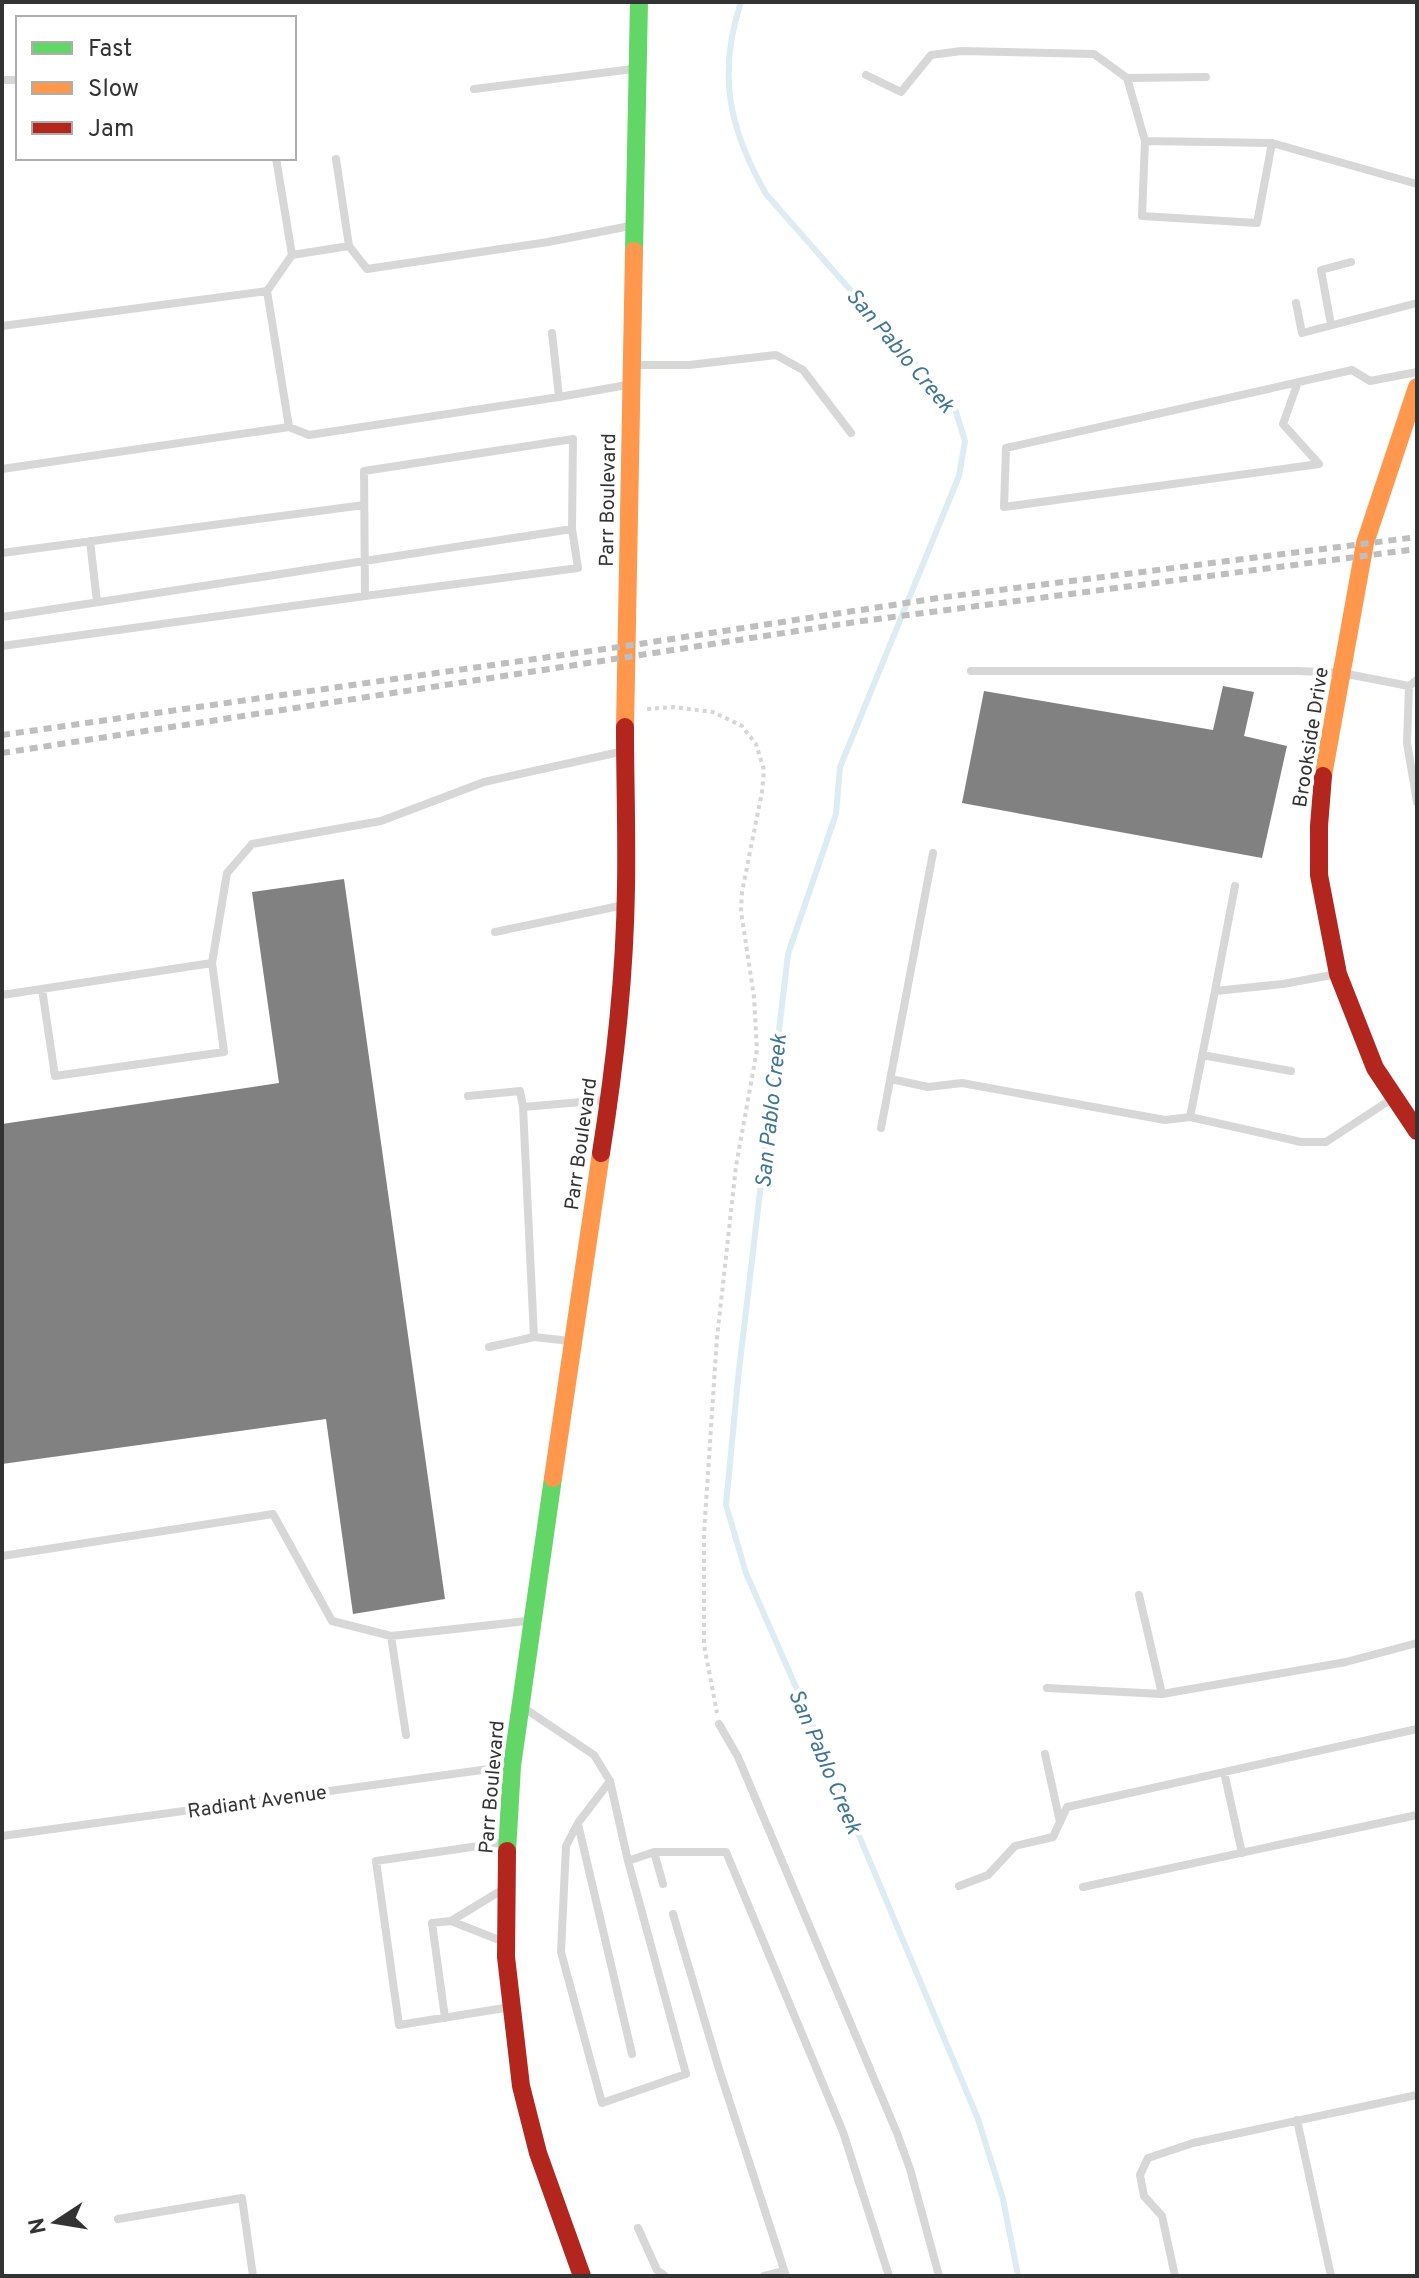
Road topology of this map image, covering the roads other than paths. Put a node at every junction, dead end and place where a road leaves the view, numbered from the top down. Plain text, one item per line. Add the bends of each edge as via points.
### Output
1 (639, 2) edge
2 (638, 69) junction
3 (866, 75) dead end
4 (1206, 77) dead end
5 (1127, 78) junction
6 (474, 89) dead end
7 (1145, 141) junction
8 (1272, 143) junction
9 (336, 159) dead end
10 (276, 160) edge
11 (1417, 184) edge
12 (635, 225) junction
13 (349, 246) junction
14 (292, 255) junction
15 (1351, 262) dead end
16 (267, 291) junction
17 (1296, 303) dead end
18 (1417, 303) edge
19 (1331, 325) junction
20 (2, 326) edge
21 (552, 333) dead end
22 (632, 365) junction
23 (1417, 372) edge
24 (1298, 382) junction
25 (631, 384) junction
26 (1417, 387) edge
27 (559, 397) junction
28 (289, 427) junction
29 (851, 433) dead end
30 (2, 469) edge
31 (364, 505) junction
32 (572, 529) junction
33 (90, 541) junction
34 (2, 553) edge
35 (364, 561) junction
36 (365, 596) junction
37 (97, 602) junction
38 (2, 617) edge
39 (2, 646) edge
40 (971, 671) dead end
41 (1342, 673) junction
42 (1413, 683) edge
43 (625, 751) junction
44 (1417, 802) edge
45 (933, 853) dead end
46 (1235, 886) dead end
47 (625, 905) junction
48 (495, 932) dead end
49 (212, 963) junction
50 (1338, 974) junction
51 (42, 989) junction
52 (1215, 991) junction
53 (2, 995) edge
54 (1202, 1055) junction
55 (1291, 1071) dead end
56 (891, 1079) junction
57 (468, 1096) dead end
58 (1394, 1098) junction
59 (610, 1099) junction
60 (523, 1107) junction
61 (1190, 1117) junction
62 (881, 1128) dead end
63 (1417, 1131) edge
64 (534, 1337) junction
65 (572, 1341) junction
66 (489, 1347) dead end
67 (2, 1556) edge
68 (1139, 1595) dead end
69 (532, 1620) junction
70 (391, 1636) junction
71 (1417, 1643) edge
72 (1047, 1688) dead end
73 (1162, 1694) junction
74 (520, 1706) junction
75 (719, 1724) road end
76 (1417, 1729) edge
77 (406, 1735) dead end
78 (1045, 1754) dead end
79 (512, 1766) junction
80 (1224, 1772) junction
81 (610, 1781) junction
82 (1417, 1815) edge
83 (578, 1823) junction
84 (1060, 1823) junction
85 (2, 1836) edge
86 (508, 1842) junction
87 (654, 1852) junction
88 (1242, 1853) junction
89 (628, 1861) junction
90 (663, 1884) dead end
91 (959, 1886) dead end
92 (1083, 1887) dead end
93 (506, 1888) junction
94 (673, 1914) dead end
95 (451, 1921) junction
96 (506, 1943) junction
97 (512, 2007) junction
98 (445, 2018) junction
99 (632, 2054) dead end
100 (1417, 2095) edge
101 (1297, 2120) junction
102 (118, 2219) dead end
103 (638, 2228) dead end
104 (785, 2274) edge
105 (253, 2276) edge
106 (582, 2276) edge
107 (665, 2276) edge
108 (764, 2276) edge
109 (889, 2276) edge
110 (939, 2276) edge
111 (1175, 2276) edge
112 (1331, 2276) edge

1 - 2 street, Parr Boulevard
2 - 6 lane
2 - 12 street, Parr Boulevard
3 - 5 lane via 901,92 931,55 961,51 1094,54
4 - 5 lane
5 - 7 lane
7 - 8 lane
7 - 8 lane via 1142,216 1257,223
8 - 11 lane
9 - 13 lane
10 - 14 lane
12 - 13 lane via 367,269
12 - 22 street, Parr Boulevard
13 - 14 lane
14 - 16 lane
15 - 19 lane via 1321,270
16 - 20 lane
16 - 28 lane
17 - 19 lane via 1302,333
18 - 19 lane
21 - 27 lane
22 - 25 street, Parr Boulevard
22 - 29 lane via 776,355 803,370
23 - 24 lane via 1370,381 1352,370
24 - 24 lane via 1006,448 1004,507 1319,464 1283,424
25 - 27 lane
25 - 43 street, Parr Boulevard
26 - 41 street, Brookside Drive via 1365,543
27 - 28 lane via 309,435
28 - 30 lane
31 - 32 lane via 364,471 573,439
31 - 33 lane
31 - 35 lane
32 - 35 lane
32 - 36 lane via 578,568
33 - 34 lane
33 - 37 lane
35 - 36 lane
35 - 37 lane
36 - 39 lane
37 - 38 lane
40 - 41 lane
41 - 42 lane
41 - 50 street, Brookside Drive via 1319,826 1319,875
42 - 44 lane via 1407,743
43 - 47 street, Parr Boulevard
43 - 49 lane via 484,782 381,821 252,844 227,873
45 - 56 lane
46 - 52 lane
47 - 48 lane
47 - 59 street, Parr Boulevard
49 - 51 lane
49 - 51 lane via 224,1052 55,1076
50 - 52 lane
50 - 58 street, Brookside Drive via 1375,1068
51 - 53 lane
52 - 54 lane
54 - 55 lane
54 - 61 lane
56 - 61 lane via 928,1087 962,1083 1165,1120
56 - 62 lane
57 - 60 lane via 520,1091
58 - 61 lane via 1326,1142 1301,1142
58 - 63 street, Brookside Drive
59 - 60 lane
59 - 65 street, Parr Boulevard
60 - 64 lane
64 - 65 lane
64 - 66 lane
65 - 69 street, Parr Boulevard
67 - 70 lane via 273,1514 332,1621
68 - 73 lane
69 - 70 lane
69 - 74 street, Parr Boulevard
70 - 77 lane
71 - 73 lane via 1346,1662
72 - 73 lane
74 - 79 street, Parr Boulevard
74 - 81 lane via 594,1755
75 - 110 lane via 738,1757 897,2133
76 - 80 lane
78 - 84 lane
79 - 85 lane, Radiant Avenue
79 - 86 street, Parr Boulevard
80 - 84 lane via 1067,1807
80 - 88 lane
81 - 83 lane
81 - 89 lane
82 - 88 lane
83 - 89 lane via 566,1846 561,1952 602,2103 686,2074
83 - 99 lane
84 - 91 lane via 1053,1837 1015,1846 988,1875
86 - 93 street, Parr Boulevard
86 - 98 lane via 376,1861 399,2025
87 - 89 lane
87 - 90 lane
87 - 109 lane via 726,1852 843,2132
88 - 92 lane
93 - 95 lane
93 - 96 street, Parr Boulevard
94 - 104 lane
95 - 96 lane
95 - 98 lane via 432,1923
96 - 97 street, Parr Boulevard
97 - 98 lane
97 - 106 street, Parr Boulevard via 521,2086 538,2153
100 - 101 lane
101 - 111 lane via 1148,2158 1140,2175 1144,2196 1162,2216
101 - 112 lane
102 - 105 lane via 242,2198
103 - 107 lane via 657,2270
104 - 108 lane

